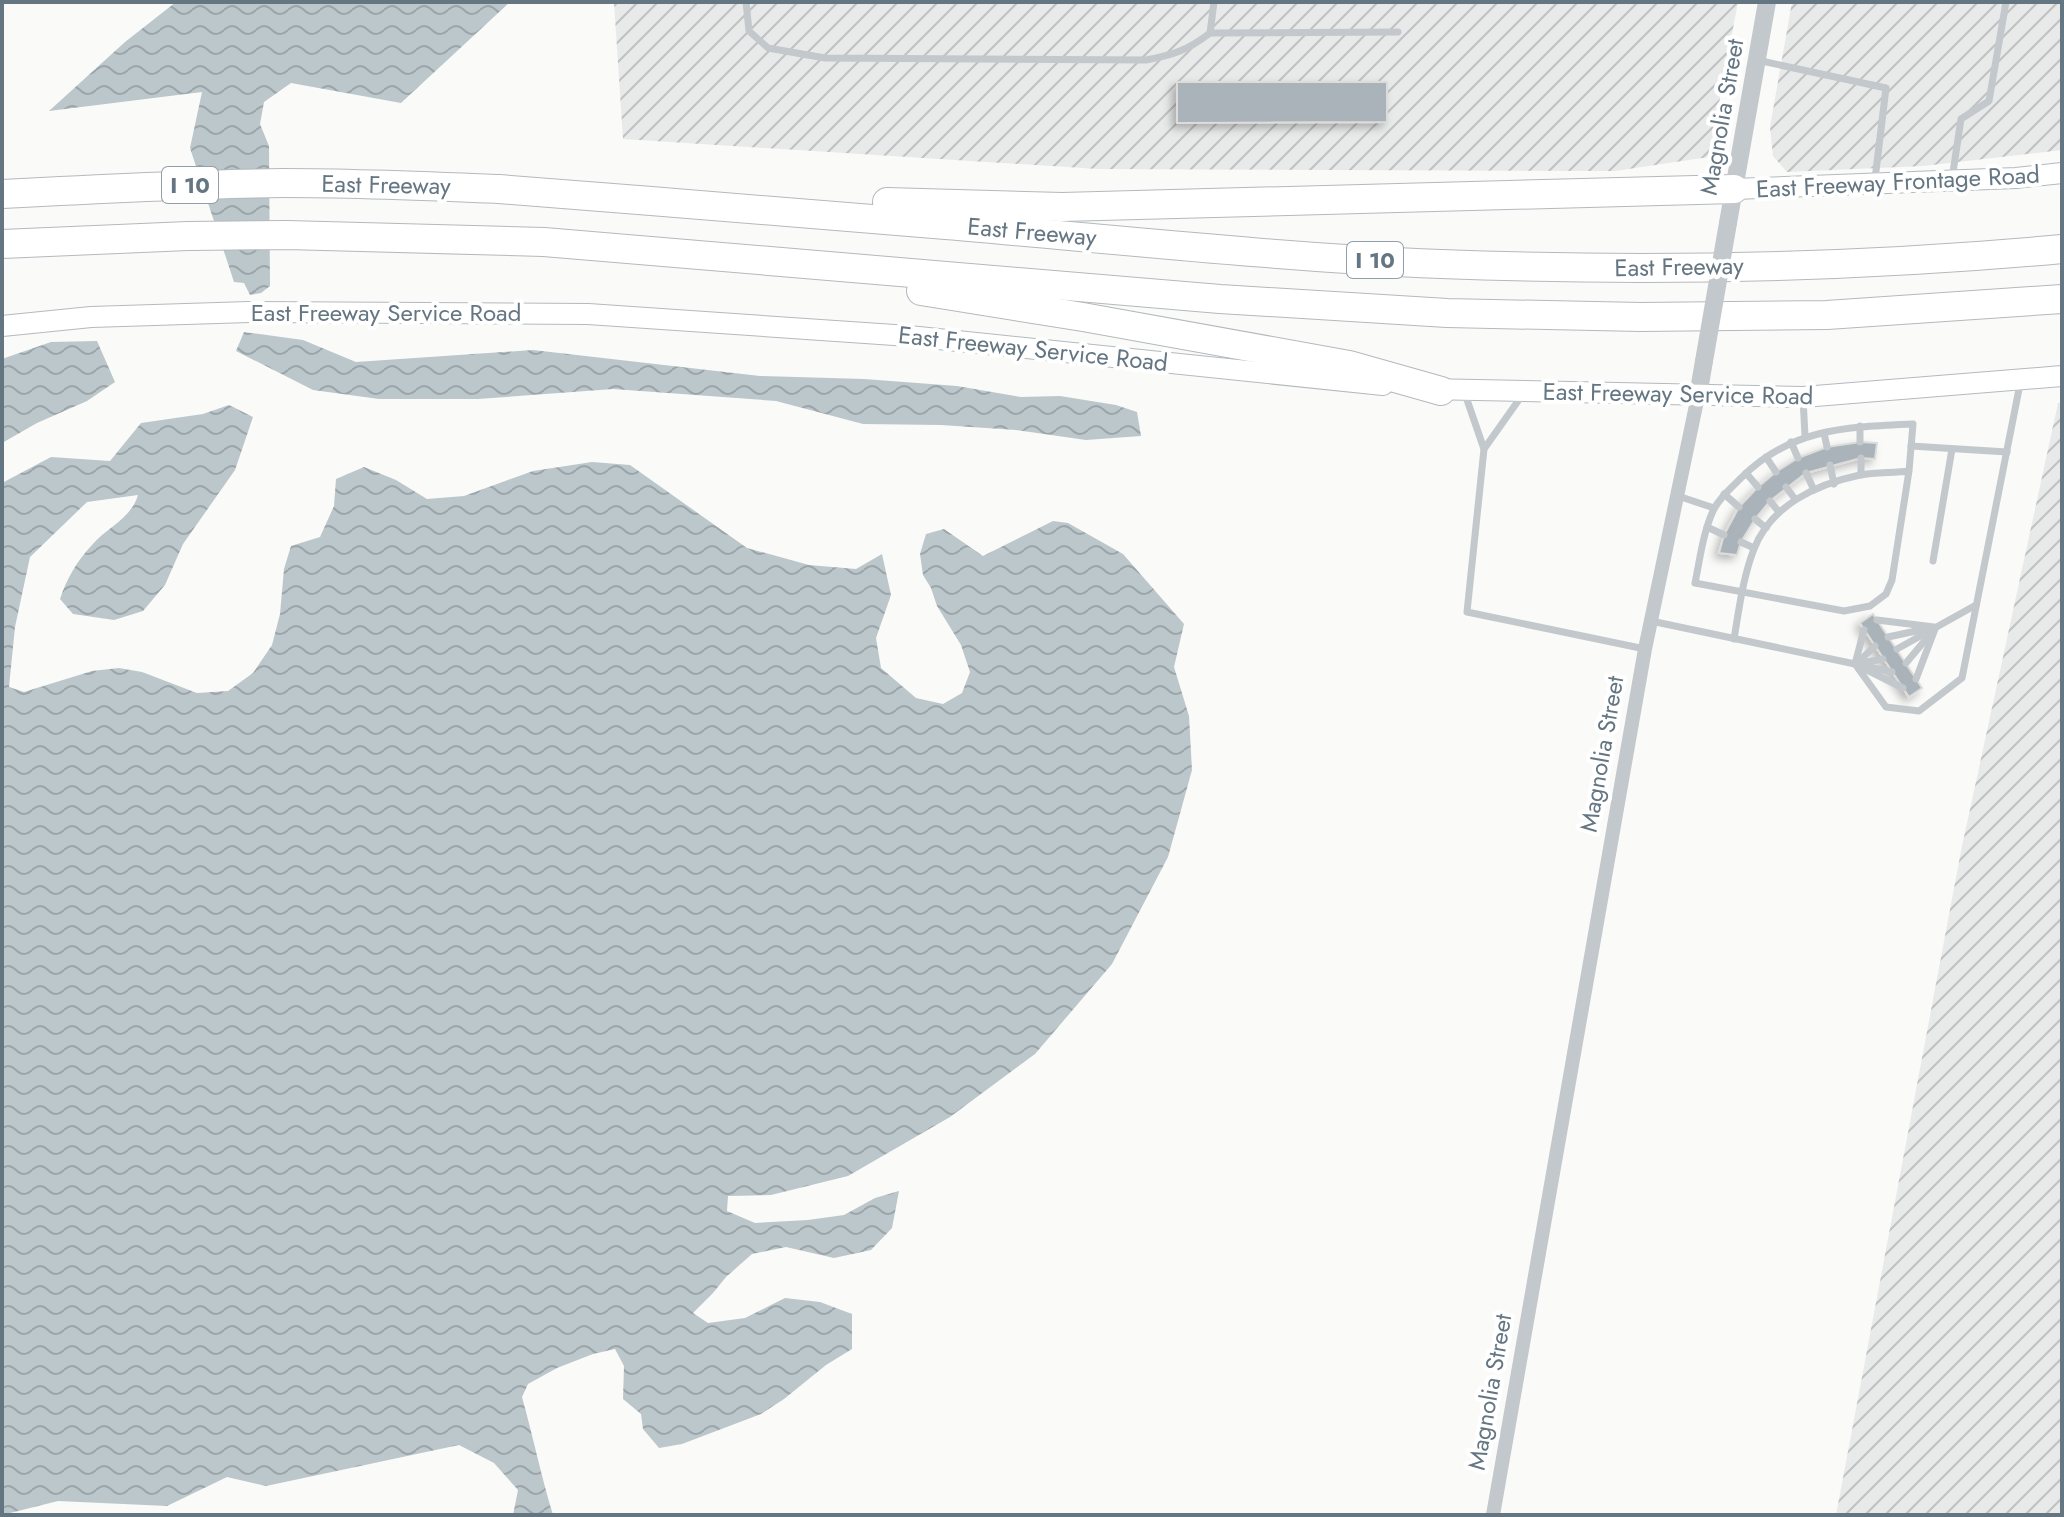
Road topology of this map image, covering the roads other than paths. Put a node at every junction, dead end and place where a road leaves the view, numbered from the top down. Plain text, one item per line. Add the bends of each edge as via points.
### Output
1 (746, 2) edge
2 (1214, 2) edge
3 (1767, 2) edge
4 (2006, 2) edge
5 (1398, 32) dead end
6 (1210, 33) junction
7 (1757, 60) junction
8 (2062, 173) edge
9 (1951, 182) junction
10 (1874, 185) junction
11 (1734, 189) junction
12 (2, 194) edge
13 (690, 205) junction
14 (2, 244) edge
15 (2062, 249) edge
16 (707, 257) junction
17 (2062, 299) edge
18 (2, 326) edge
19 (2062, 376) edge
20 (2020, 379) junction
21 (1453, 391) junction
22 (1524, 392) junction
23 (1698, 396) junction
24 (1803, 397) junction
25 (1860, 426) junction
26 (1824, 433) junction
27 (1805, 436) junction
28 (1791, 442) junction
29 (1860, 442) dead end
30 (1911, 446) junction
31 (1827, 447) dead end
32 (1484, 449) junction
33 (1952, 449) junction
34 (2007, 452) junction
35 (1766, 457) junction
36 (1798, 458) dead end
37 (1861, 458) dead end
38 (1830, 465) dead end
39 (1909, 471) junction
40 (1776, 472) dead end
41 (1746, 473) junction
42 (1806, 473) dead end
43 (1861, 475) junction
44 (1834, 484) junction
45 (1758, 487) dead end
46 (1786, 487) dead end
47 (1814, 490) junction
48 (1724, 494) junction
49 (1677, 496) junction
50 (1795, 499) junction
51 (1770, 501) dead end
52 (1739, 507) dead end
53 (1714, 508) junction
54 (1779, 512) junction
55 (1755, 519) dead end
56 (1707, 527) junction
57 (1766, 528) junction
58 (1724, 535) dead end
59 (1741, 542) dead end
60 (1754, 548) junction
61 (1933, 561) dead end
62 (1743, 592) junction
63 (1976, 605) junction
64 (1877, 620) dead end
65 (1651, 621) junction
66 (1936, 627) junction
67 (1864, 630) dead end
68 (1888, 637) dead end
69 (1734, 639) junction
70 (1875, 646) dead end
71 (1645, 649) junction
72 (1897, 649) dead end
73 (1883, 659) dead end
74 (1906, 663) dead end
75 (1855, 664) junction
76 (1892, 672) dead end
77 (1916, 679) dead end
78 (1903, 688) dead end
79 (1493, 1515) edge

1 - 6 lane via 749,31 768,48 825,58 1146,60 1190,48
2 - 6 lane
3 - 7 street, Magnolia Street
4 - 9 lane via 1989,101 1961,119
5 - 6 lane
7 - 10 lane via 1886,88
7 - 11 street, Magnolia Street
8 - 9 main road, East Freeway Frontage Road
9 - 10 main road, East Freeway Frontage Road
10 - 11 main road, East Freeway Frontage Road
11 - 13 highway via 1076,207
11 - 23 street, Magnolia Street, bridge
12 - 13 highway, East Freeway / I 10 via 189,185 379,184
13 - 15 highway, East Freeway / I 10 via 1441,264 1769,266
14 - 16 highway, East Freeway / I 10 via 188,236 378,236 544,242
16 - 17 highway, East Freeway / I 10 via 1460,314 1827,315
16 - 21 highway via 1083,317 1349,365
18 - 21 main road, East Freeway Service Road via 249,312 588,314 909,336
19 - 20 main road, East Freeway Service Road
20 - 24 main road, East Freeway Service Road
20 - 34 lane
21 - 22 main road, East Freeway Service Road
21 - 32 lane
22 - 23 main road, East Freeway Service Road
22 - 32 lane
23 - 24 main road, East Freeway Service Road
23 - 49 street, Magnolia Street
24 - 27 lane
25 - 26 lane
25 - 29 lane
25 - 30 lane via 1913,424
26 - 27 lane
26 - 31 lane
27 - 28 lane
28 - 35 lane
28 - 36 lane
30 - 33 lane
30 - 39 lane
32 - 71 lane via 1467,612
33 - 34 lane
33 - 61 lane
34 - 63 lane
35 - 40 lane
35 - 41 lane
37 - 43 lane
38 - 44 lane
39 - 43 lane
39 - 62 lane via 1892,580 1886,594 1870,606 1844,611
41 - 45 lane
41 - 48 lane
42 - 47 lane
43 - 44 lane
44 - 47 lane
46 - 50 lane
47 - 50 lane
48 - 52 lane
48 - 53 lane
49 - 53 lane
49 - 65 street, Magnolia Street
50 - 54 lane
51 - 54 lane
53 - 56 lane
54 - 57 lane
55 - 57 lane
56 - 58 lane
56 - 62 lane via 1695,583
57 - 60 lane
59 - 60 lane
60 - 62 lane
62 - 69 lane
63 - 66 lane
63 - 75 lane via 1962,678 1919,711 1886,707
64 - 66 lane
65 - 69 lane
65 - 71 street, Magnolia Street
66 - 68 lane
66 - 72 lane
66 - 74 lane
66 - 77 lane
67 - 75 lane
69 - 75 lane
70 - 75 lane
71 - 79 street, Magnolia Street
73 - 75 lane
75 - 76 lane
75 - 78 lane

